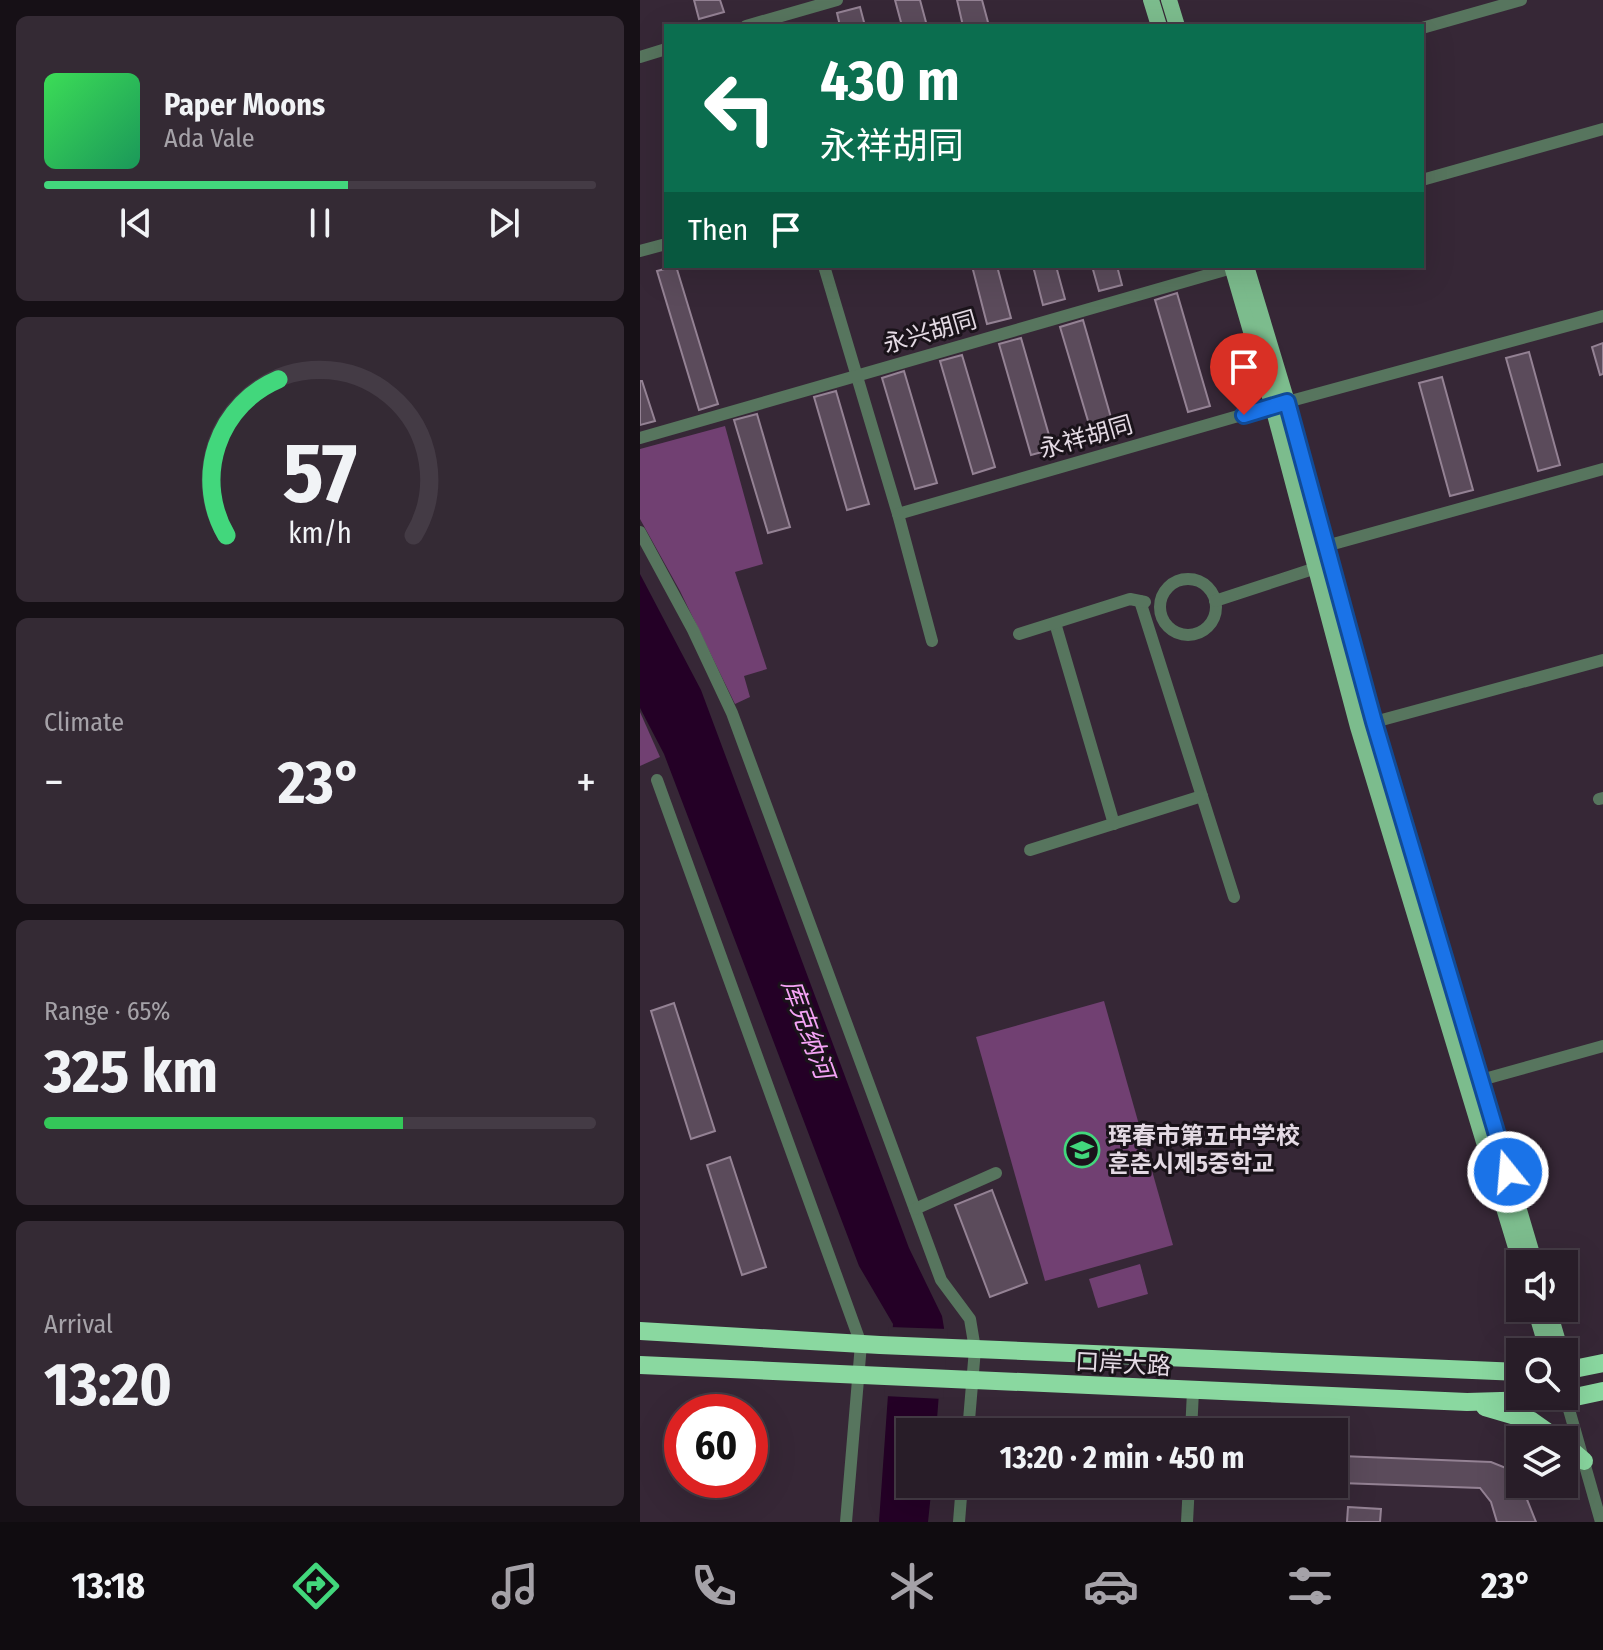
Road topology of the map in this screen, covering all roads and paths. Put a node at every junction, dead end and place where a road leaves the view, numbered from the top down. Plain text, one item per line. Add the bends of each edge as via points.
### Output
1 (837, 0) edge
2 (1151, 0) edge
3 (1169, 0) edge
4 (1521, 0) edge
5 (753, 24) edge
6 (1158, 24) edge
7 (1176, 24) edge
8 (1424, 27) edge
9 (664, 50) edge
10 (640, 57) edge
11 (1603, 129) edge
12 (1424, 179) edge
13 (664, 245) edge
14 (640, 251) edge
15 (825, 268) edge
16 (1234, 268) edge
17 (1237, 268) edge
18 (1603, 316) edge
19 (857, 376) junction
20 (1280, 404) junction
21 (640, 438) edge
22 (1603, 469) edge
23 (898, 514) junction
24 (640, 532) edge
25 (1326, 546) junction
26 (1316, 568) junction
27 (1140, 601) junction
28 (1215, 601) junction
29 (1160, 605) junction
30 (1055, 623) junction
31 (1019, 634) dead end
32 (932, 641) dead end
33 (1603, 660) edge
34 (1366, 724) junction
35 (657, 780) dead end
36 (1202, 796) junction
37 (1114, 824) junction
38 (1030, 850) dead end
39 (1234, 897) dead end
40 (1603, 1046) edge
41 (1481, 1080) junction
42 (996, 1173) dead end
43 (915, 1209) junction
44 (1517, 1250) edge
45 (1531, 1250) edge
46 (640, 1331) edge
47 (861, 1344) junction
48 (968, 1348) junction
49 (1578, 1363) edge
50 (1603, 1363) edge
51 (640, 1365) edge
52 (1506, 1372) edge
53 (858, 1376) junction
54 (966, 1381) junction
55 (1193, 1391) junction
56 (1603, 1391) edge
57 (1578, 1395) edge
58 (1506, 1400) edge
59 (1467, 1402) junction
60 (1569, 1410) edge
61 (967, 1418) edge
62 (1192, 1418) edge
63 (1539, 1426) edge
64 (1578, 1456) edge
65 (1584, 1461) junction
66 (961, 1498) edge
67 (1188, 1498) edge
68 (846, 1522) edge
69 (959, 1522) edge
70 (1187, 1522) edge
71 (1601, 1522) edge

1 - 5 street
2 - 6 main road
3 - 7 main road
4 - 8 street
9 - 10 street
11 - 12 street
13 - 14 street
15 - 19 street
16 - 19 street, 永兴胡同
17 - 20 main road
18 - 20 street, 永祥胡同
19 - 21 street, 永兴胡同
19 - 23 street
20 - 23 street, 永祥胡同
20 - 25 main road
20 - 26 main road
22 - 25 street
23 - 32 street
24 - 43 street via 732,713
25 - 34 main road
26 - 28 street
26 - 34 main road
27 - 29 street
27 - 30 street via 1130,599
27 - 36 street
28 - 29 street via 1201,582 1184,579 1168,587
28 - 29 street via 1213,621 1189,636 1171,630
30 - 31 street
30 - 37 street
33 - 34 street
34 - 41 main road
34 - 44 main road
35 - 47 street
36 - 37 street
36 - 39 street
37 - 38 street
40 - 41 street
41 - 45 main road
42 - 43 street
43 - 48 street via 941,1280 970,1319
46 - 47 highway, 口岸大路
47 - 48 highway, 口岸大路
47 - 53 street
48 - 52 highway, 口岸大路
48 - 54 street
49 - 50 highway
51 - 53 highway, 口岸大路
53 - 54 highway, 口岸大路
53 - 68 street
54 - 55 highway, 口岸大路
54 - 61 street
55 - 59 highway, 口岸大路
55 - 62 street
56 - 57 highway, 口岸大路
58 - 59 highway, 口岸大路
59 - 63 highway
60 - 65 street
64 - 65 highway
65 - 71 street
66 - 69 street
67 - 70 street

